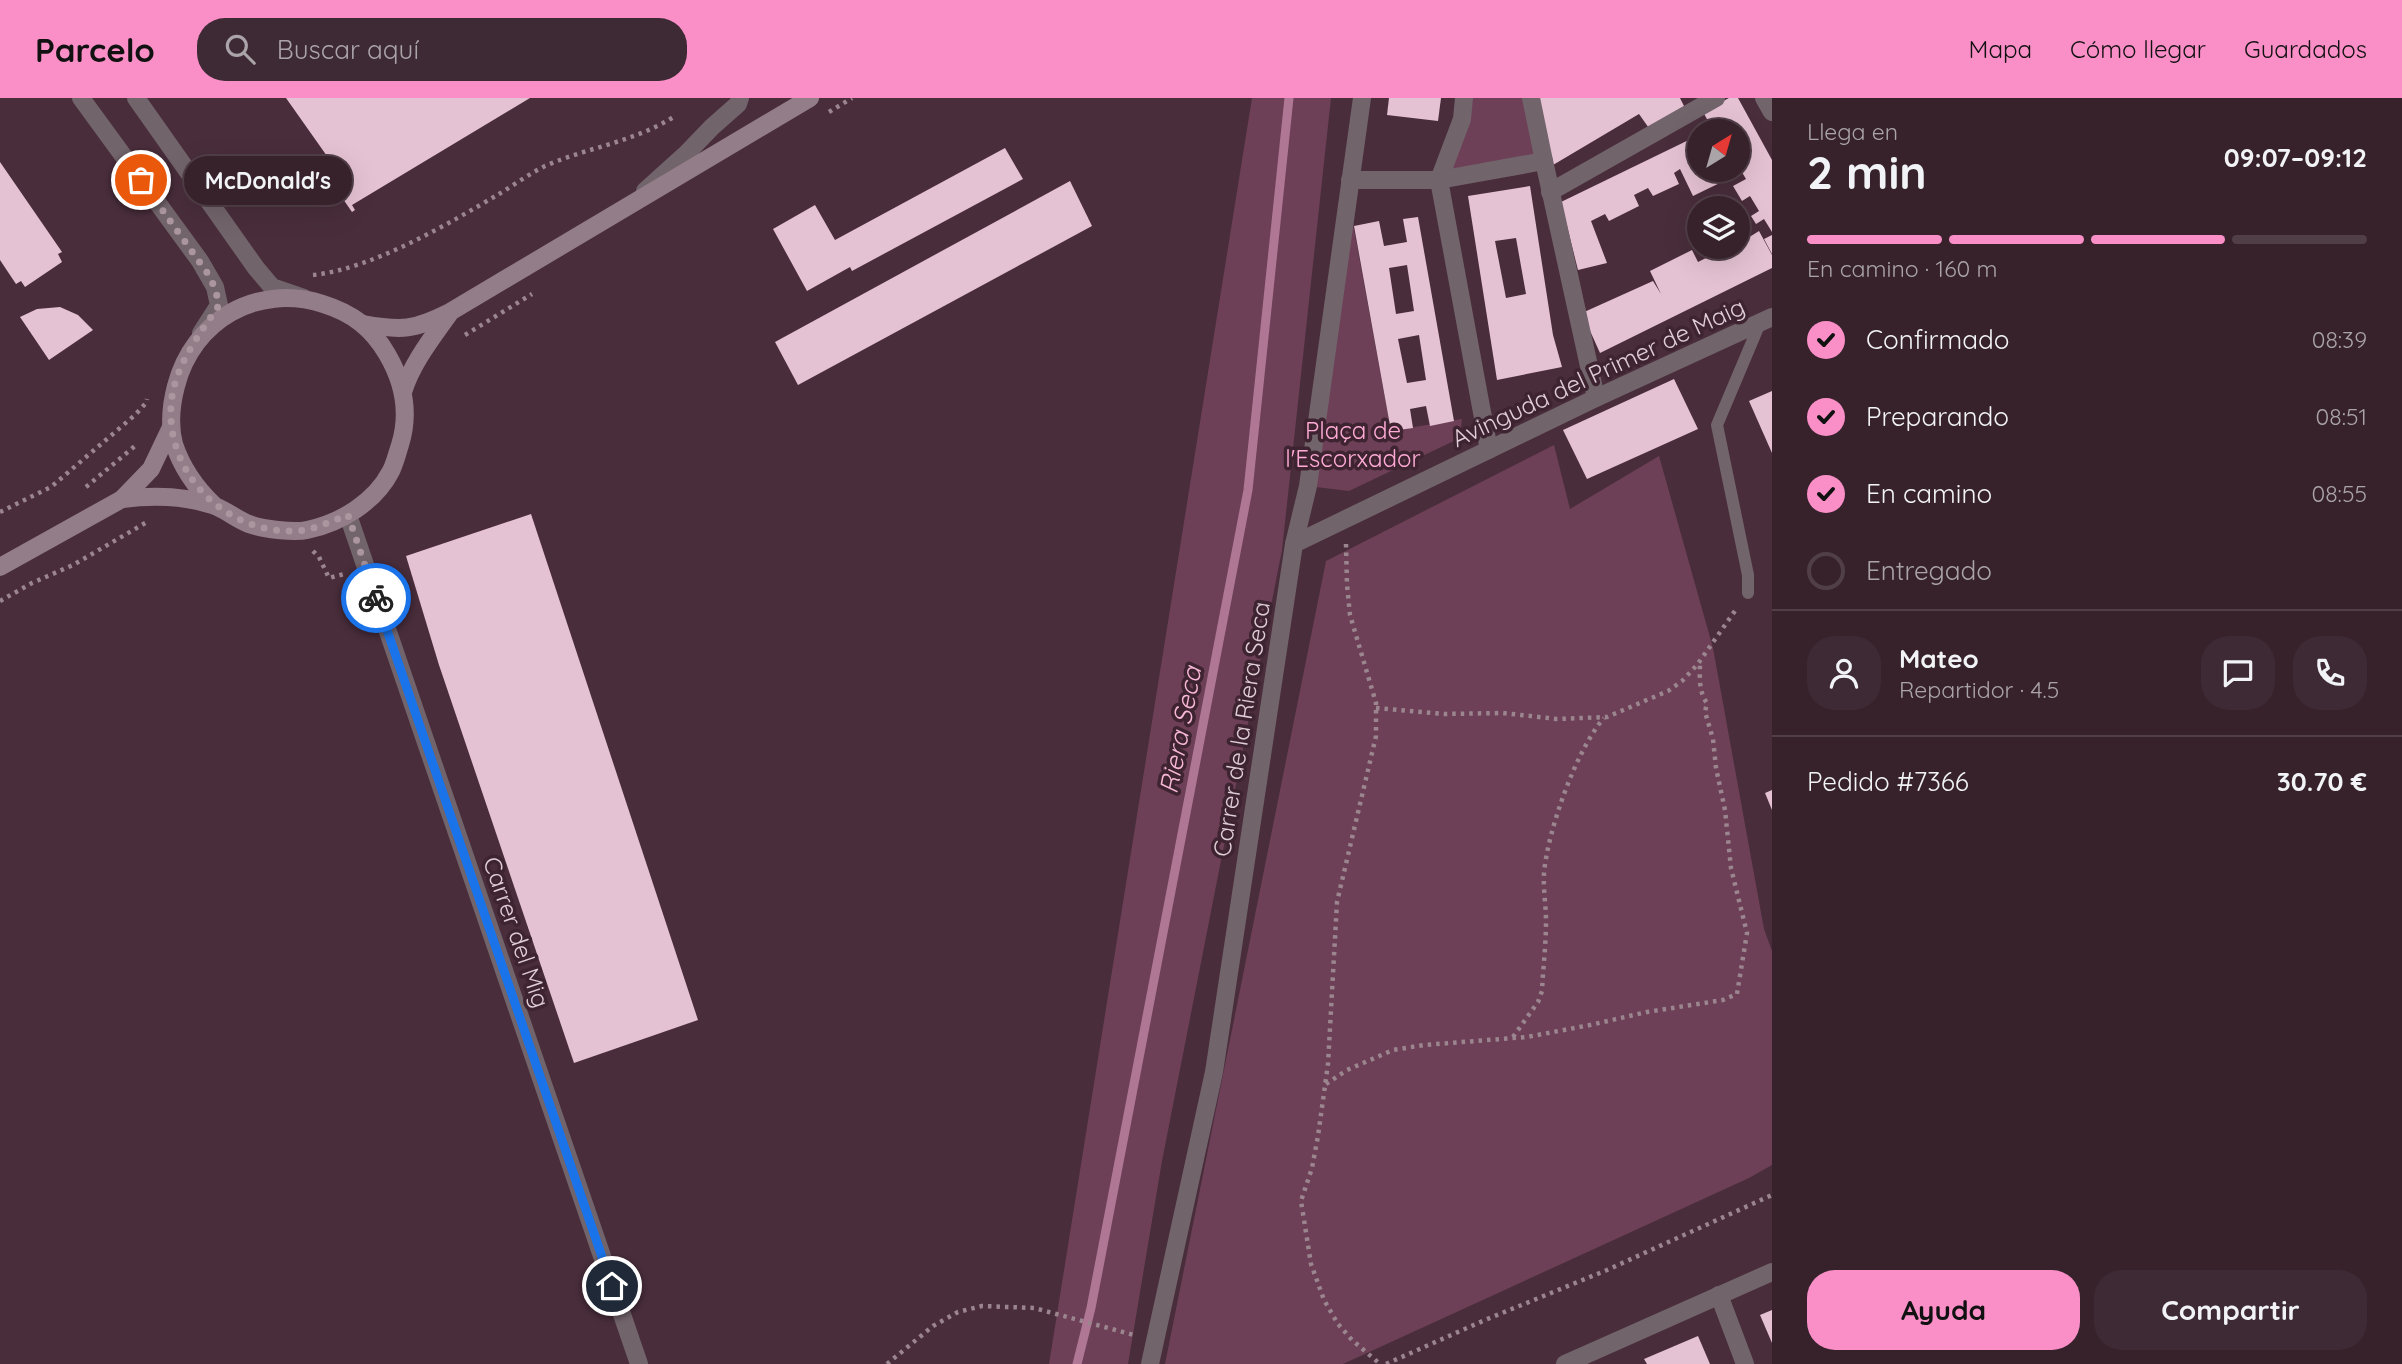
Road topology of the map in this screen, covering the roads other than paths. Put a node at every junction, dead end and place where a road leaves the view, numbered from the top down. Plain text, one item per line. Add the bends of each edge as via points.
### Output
1 (81, 98) edge
2 (136, 98) edge
3 (740, 98) edge
4 (810, 98) edge
5 (1362, 98) edge
6 (1464, 98) edge
7 (1531, 98) edge
8 (1716, 98) edge
9 (1764, 98) edge
10 (1772, 112) edge
11 (1544, 161) junction
12 (1350, 180) junction
13 (1439, 180) junction
14 (1550, 192) junction
15 (632, 203) junction
16 (304, 298) junction
17 (450, 312) junction
18 (1766, 320) edge
19 (363, 324) junction
20 (194, 343) junction
21 (403, 392) junction
22 (1596, 398) junction
23 (172, 426) junction
24 (1489, 450) junction
25 (122, 499) junction
26 (214, 505) junction
27 (348, 515) junction
28 (1294, 544) junction
29 (0, 567) edge
30 (1748, 593) road end
31 (1772, 1272) edge
32 (1719, 1295) junction
33 (1597, 1358) edge
34 (639, 1364) edge
35 (1150, 1364) edge
36 (1565, 1364) edge
37 (1745, 1364) edge

1 - 20 street via 215,288 219,305
2 - 16 street via 256,268 272,287
3 - 15 street
4 - 15 main road
5 - 12 street, Carrer de la Riera Seca
6 - 13 street via 1462,119
7 - 11 street
8 - 14 street
9 - 10 street
11 - 13 street
11 - 14 street
12 - 13 street
12 - 28 street, Carrer de la Riera Seca via 1308,486
13 - 24 street
14 - 22 street
15 - 17 main road
16 - 19 main road via 342,310
16 - 20 main road via 265,299 239,307
17 - 19 main road via 423,326 396,330
17 - 21 main road
18 - 22 street, Avinguda del Primer de Maig
18 - 30 lane via 1717,425
19 - 21 main road via 378,339
20 - 23 main road via 181,366 171,404
21 - 27 main road via 405,430 391,470 380,488
22 - 24 street, Avinguda del Primer de Maig
23 - 25 main road via 151,469
23 - 26 main road via 174,444 191,480
24 - 28 street, Avinguda del Primer de Maig
25 - 26 main road via 166,496
25 - 29 main road
26 - 27 main road via 251,525 293,531
27 - 34 street, Carrer del Mig
28 - 35 street, Carrer de la Riera Seca via 1214,1072
31 - 32 street
32 - 33 street
32 - 37 street
33 - 36 street

